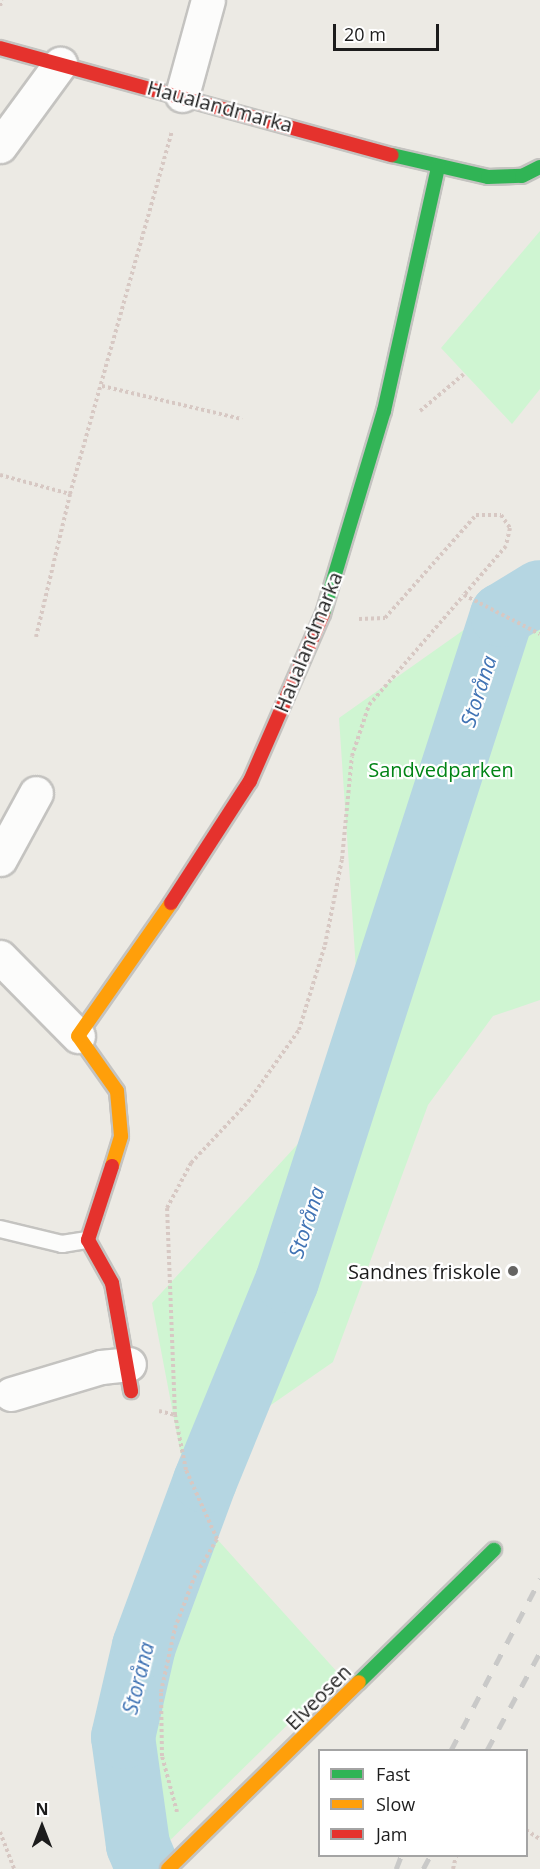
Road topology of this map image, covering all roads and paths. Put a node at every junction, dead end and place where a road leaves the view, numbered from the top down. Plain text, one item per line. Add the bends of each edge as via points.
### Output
1 (2, 0) edge
2 (208, 0) edge
3 (0, 6) edge
4 (0, 48) edge
5 (60, 63) junction
6 (182, 94) junction
7 (0, 146) edge
8 (438, 167) junction
9 (540, 167) edge
10 (464, 374) dead end
11 (102, 386) junction
12 (384, 411) junction
13 (242, 419) dead end
14 (0, 475) edge
15 (70, 494) junction
16 (464, 595) junction
17 (326, 608) junction
18 (540, 634) edge
19 (36, 638) dead end
20 (36, 793) dead end
21 (0, 859) edge
22 (0, 957) edge
23 (78, 1036) junction
24 (0, 1229) edge
25 (88, 1240) junction
26 (130, 1378) joint
27 (11, 1394) dead end
28 (494, 1550) dead end
29 (0, 1832) edge
30 (192, 1849) junction
31 (14, 1869) edge
32 (168, 1869) edge

1 - 3 path
2 - 6 street
4 - 5 street, Haualandmarka
5 - 6 street, Haualandmarka
5 - 7 street
6 - 8 street, Haualandmarka
6 - 11 path
8 - 9 street, Haualandmarka via 488,177 522,176
8 - 12 street, Haualandmarka
10 - 12 path via 428,408 407,415
11 - 13 path
11 - 15 path
12 - 17 street, Haualandmarka
14 - 15 path
15 - 19 path
16 - 17 path via 506,546 510,528 501,515 476,514 385,618 349,619
16 - 18 path
16 - 30 path via 369,705 352,756 342,859 324,945 299,1030 248,1102 190,1162 167,1208 175,1415 186,1470 217,1539 194,1578 175,1628 160,1692 162,1756 170,1793
17 - 23 street, Haualandmarka via 250,781
20 - 21 street
22 - 23 street
23 - 25 street via 117,1091 121,1136
24 - 25 lane via 62,1244
25 - 26 street via 112,1283
26 - 27 street via 101,1366
28 - 30 street, Elveosen
29 - 31 path
30 - 32 street, Elveosen

